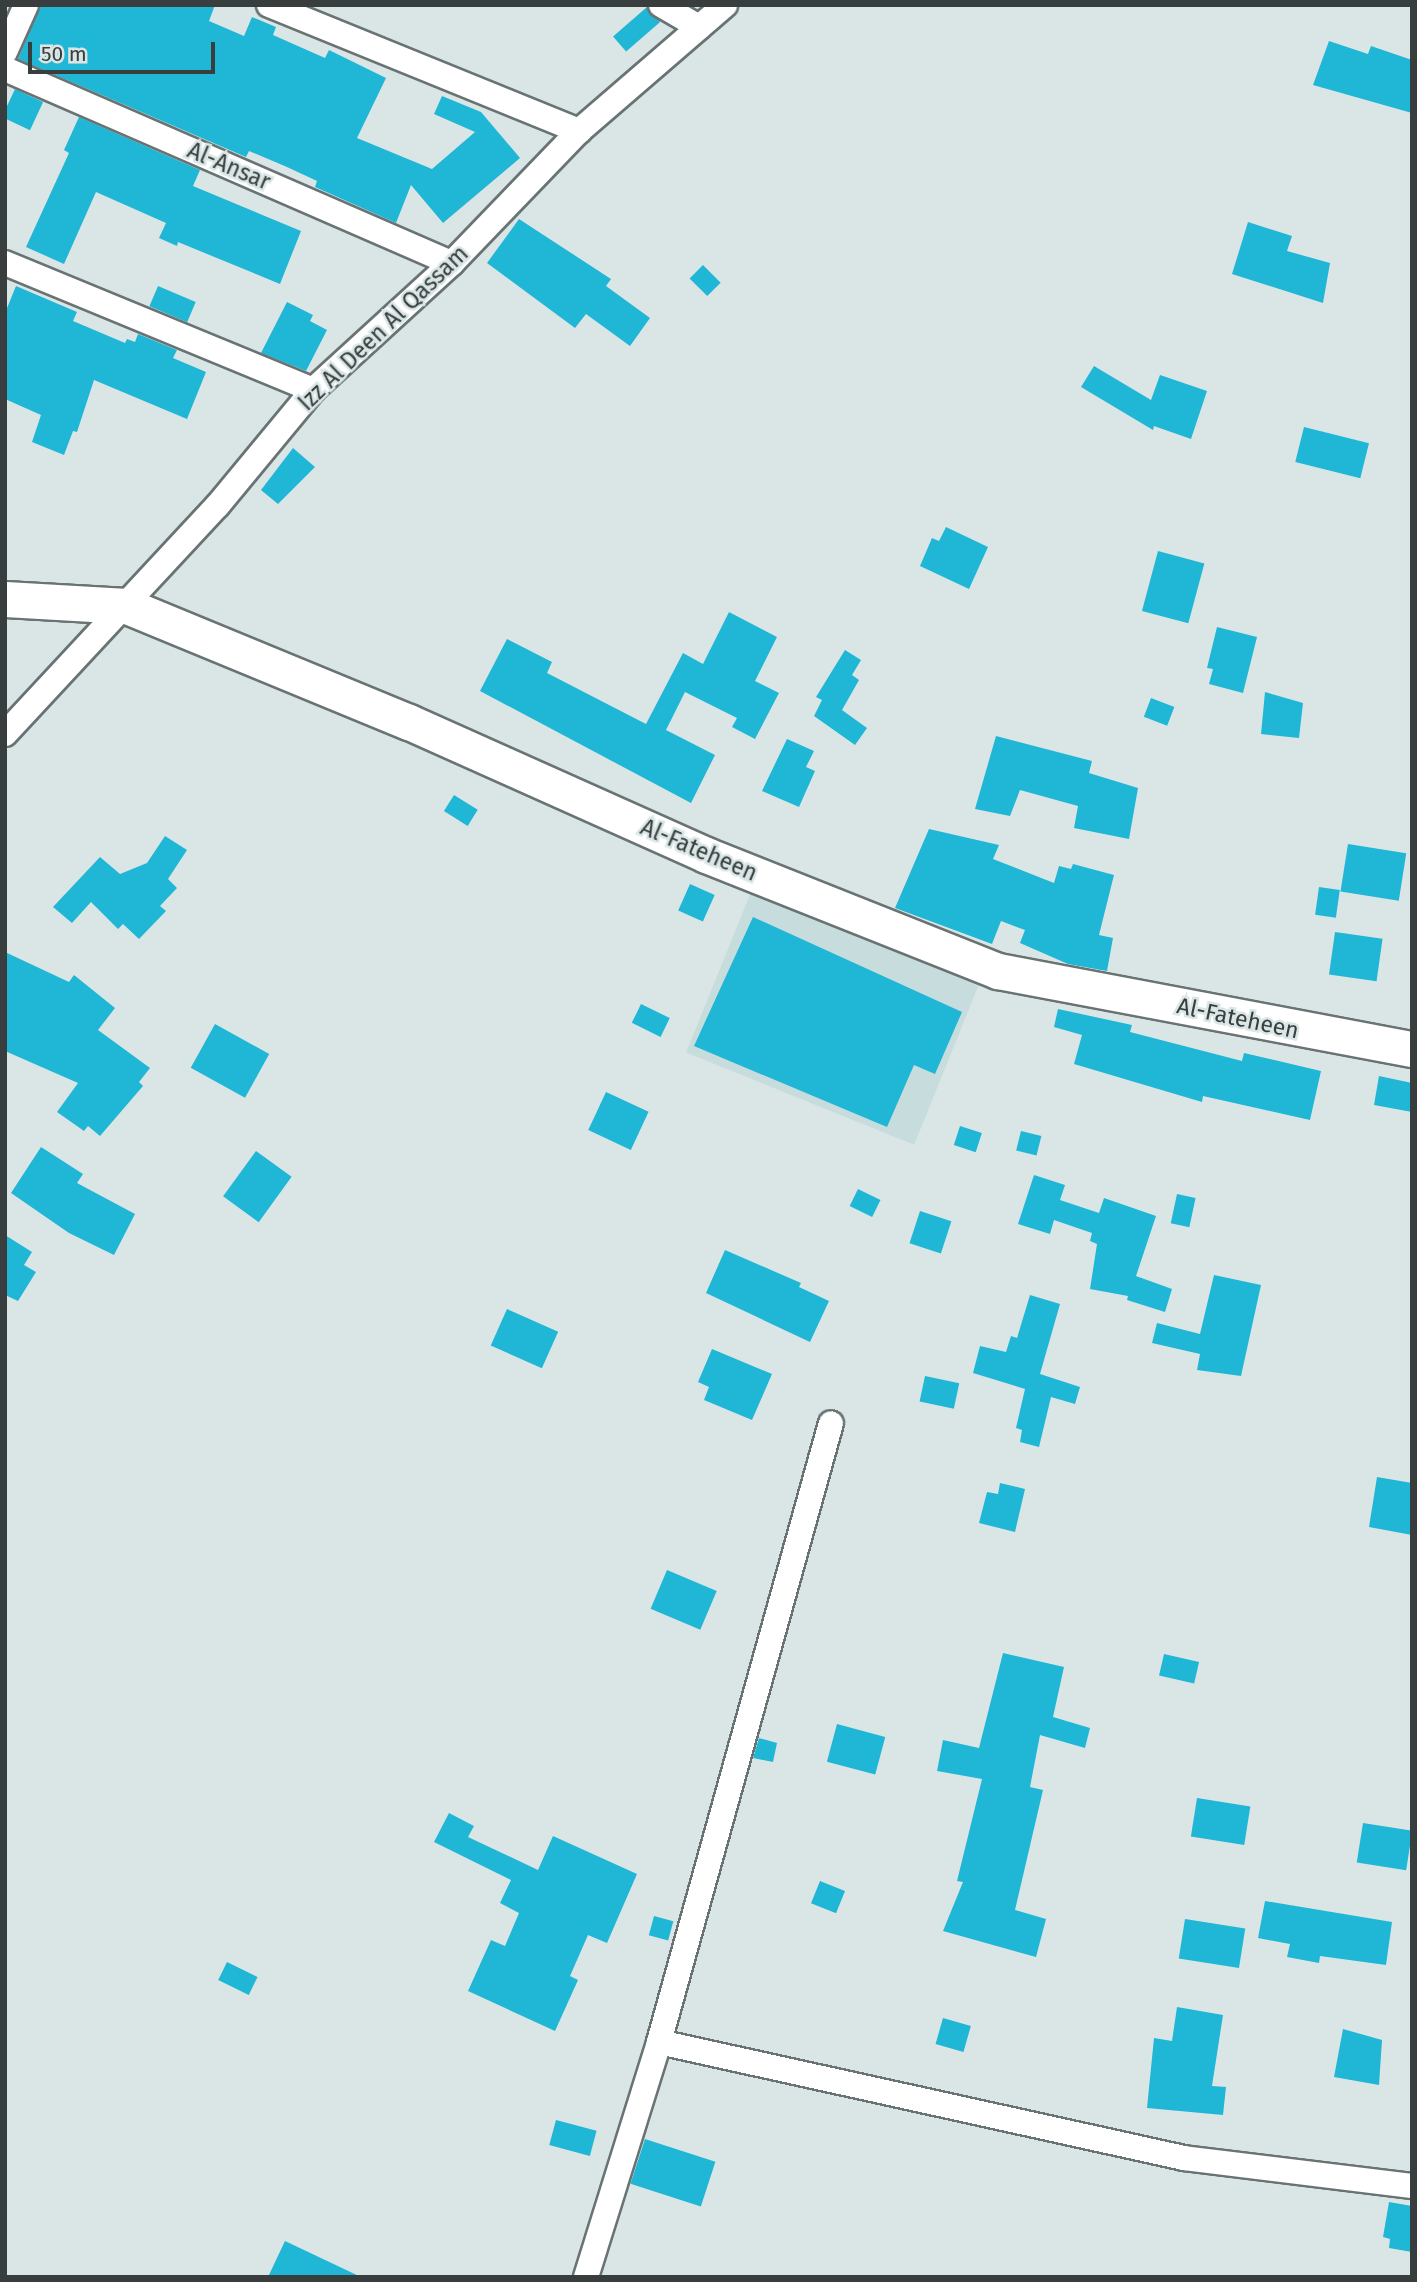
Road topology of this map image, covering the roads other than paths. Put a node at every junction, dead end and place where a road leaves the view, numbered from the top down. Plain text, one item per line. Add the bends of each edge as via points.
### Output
1 (26, 5) edge
2 (269, 5) edge
3 (661, 5) edge
4 (725, 5) edge
5 (699, 27) junction
6 (5, 52) edge
7 (5, 69) edge
8 (579, 131) junction
9 (5, 263) edge
10 (452, 263) junction
11 (313, 390) junction
12 (5, 599) edge
13 (127, 606) junction
14 (5, 734) edge
15 (1412, 1049) edge
16 (831, 1423) dead end
17 (659, 2042) junction
18 (1412, 2186) edge
19 (586, 2277) edge

1 - 6 street
2 - 8 street
3 - 5 street
4 - 5 street, Izz Al Deen Al Qassam
5 - 8 street, Izz Al Deen Al Qassam
7 - 10 street, Al-Ansar
8 - 10 street, Izz Al Deen Al Qassam
9 - 11 street
10 - 11 street, Izz Al Deen Al Qassam
11 - 13 street, Izz Al Deen Al Qassam
12 - 13 street, Al-Fateheen
13 - 14 street, Izz Al Deen Al Qassam
13 - 15 street, Al-Fateheen via 409,722 706,855 998,971
16 - 17 street
17 - 18 street via 1184,2158
17 - 19 street

